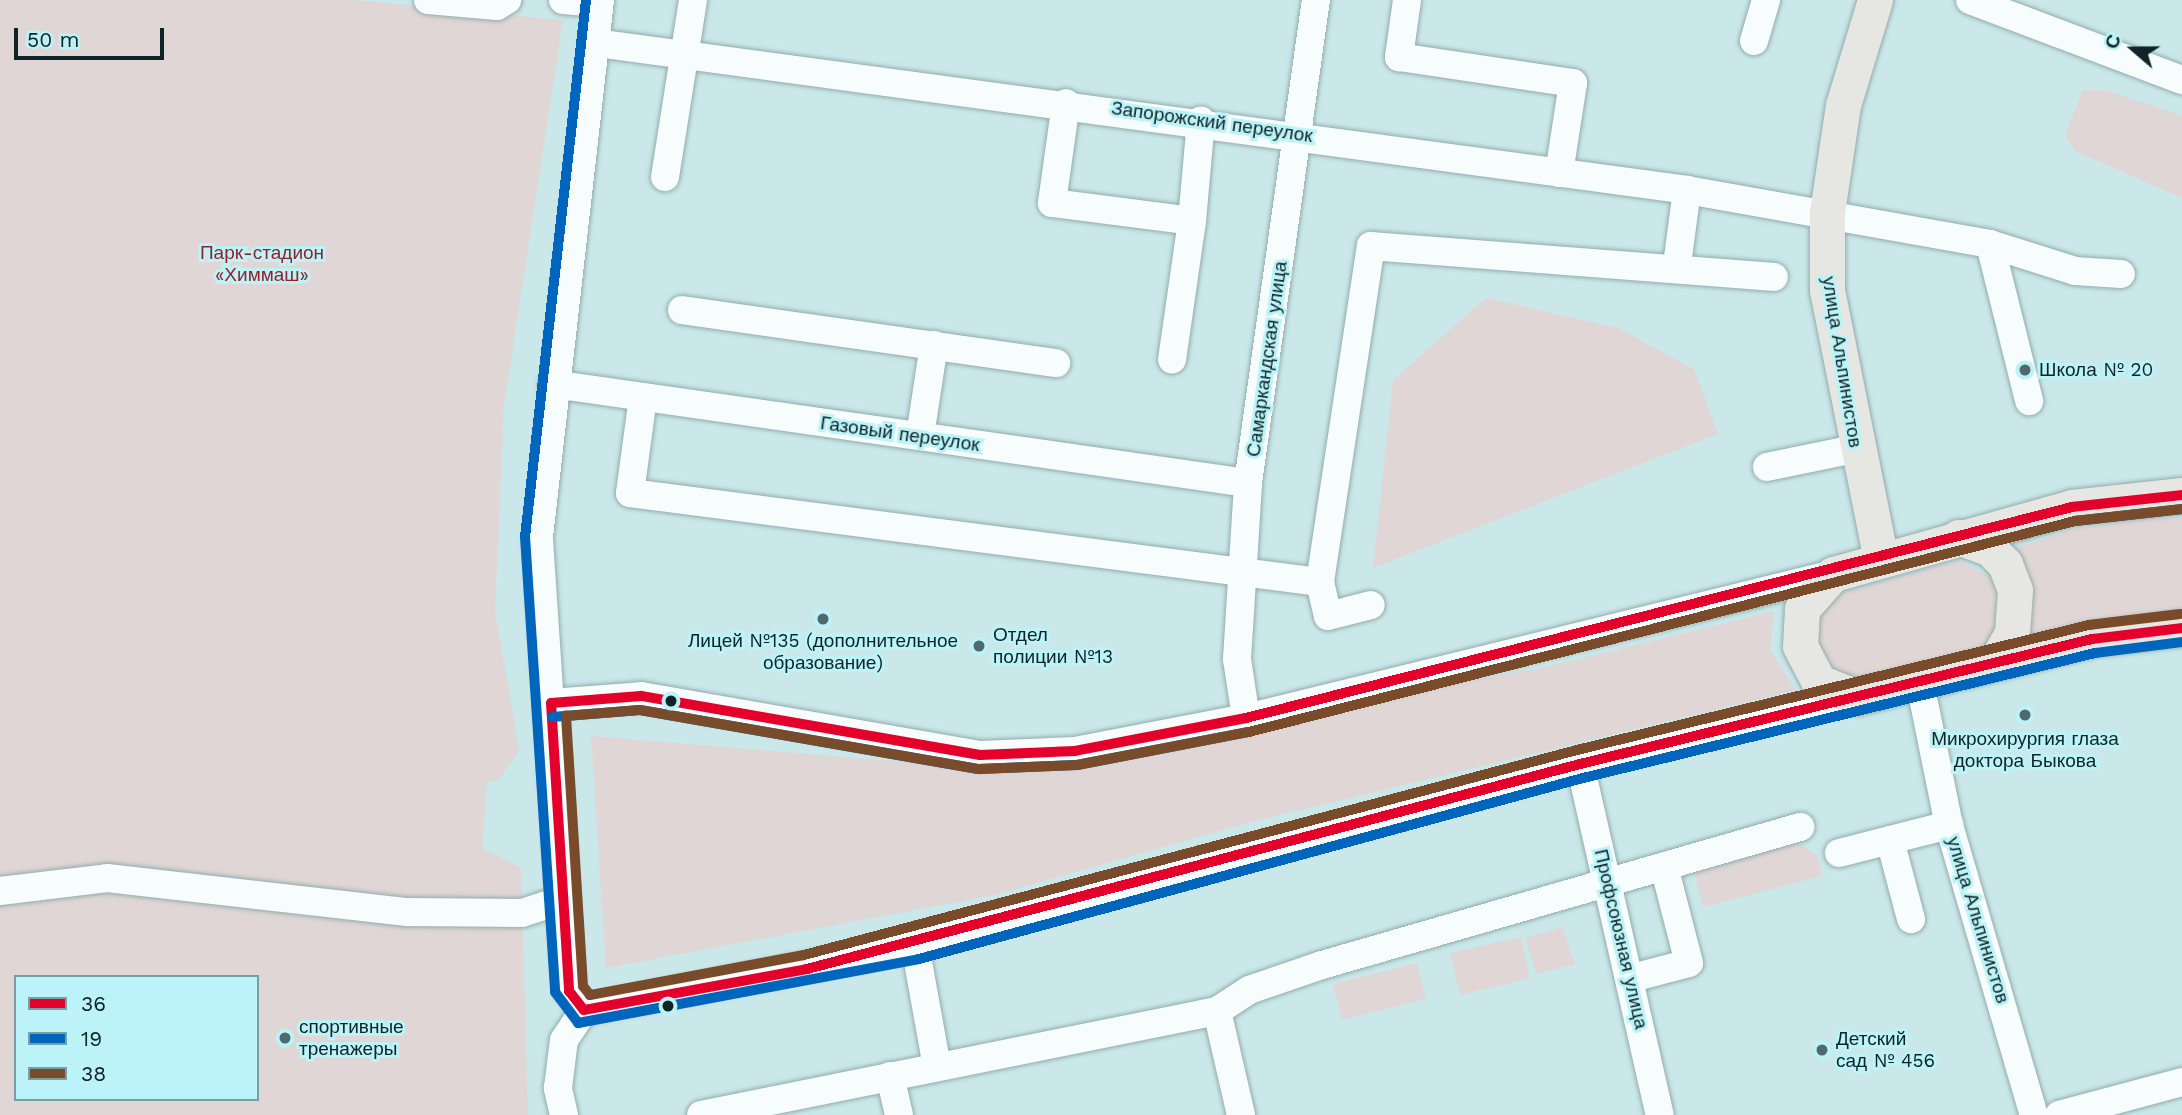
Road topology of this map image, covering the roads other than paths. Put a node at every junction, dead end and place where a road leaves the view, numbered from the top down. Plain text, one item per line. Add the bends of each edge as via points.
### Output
1 (428, 0) edge
2 (507, 0) edge
3 (563, 0) edge
4 (693, 0) edge
5 (1316, 0) edge
6 (1407, 0) edge
7 (1766, 0) edge
8 (1875, 0) edge
9 (1970, 0) edge
10 (599, 1) edge
11 (1754, 41) dead end
12 (596, 43) junction
13 (684, 54) junction
14 (2182, 79) edge
15 (1066, 103) junction
16 (1201, 120) junction
17 (1300, 134) junction
18 (1559, 173) junction
19 (666, 177) dead end
20 (1687, 190) junction
21 (1827, 212) junction
22 (1192, 221) junction
23 (1990, 244) junction
24 (1677, 265) junction
25 (2121, 274) dead end
26 (1774, 277) dead end
27 (682, 310) dead end
28 (934, 345) junction
29 (1172, 360) dead end
30 (1056, 363) dead end
31 (552, 384) junction
32 (643, 397) junction
33 (2029, 401) dead end
34 (920, 436) junction
35 (1855, 449) junction
36 (1767, 467) dead end
37 (1248, 483) junction
38 (2182, 495) edge
39 (1958, 537) junction
40 (1881, 560) junction
41 (1833, 574) junction
42 (1242, 576) junction
43 (1320, 582) junction
44 (1371, 605) dead end
45 (2182, 628) edge
46 (1995, 662) junction
47 (1920, 683) junction
48 (1857, 697) junction
49 (551, 703) junction
50 (1246, 718) junction
51 (1580, 764) junction
52 (1950, 825) junction
53 (1800, 827) dead end
54 (1890, 840) junction
55 (1839, 853) dead end
56 (1667, 878) dead end
57 (1605, 879) junction
58 (0, 891) edge
59 (560, 901) junction
60 (1911, 919) dead end
61 (915, 945) junction
62 (1632, 978) junction
63 (584, 1010) junction
64 (1217, 1011) junction
65 (937, 1067) junction
66 (890, 1076) junction
67 (2182, 1082) edge
68 (564, 1115) edge
69 (701, 1115) edge
70 (899, 1115) edge
71 (1241, 1115) edge
72 (1660, 1115) edge
73 (2034, 1115) edge
74 (2059, 1115) edge

1 - 2 street via 497,6
3 - 10 street
4 - 13 street
5 - 17 street, Самаркандская улица
6 - 18 street via 1399,57 1573,83
7 - 11 street
8 - 21 main road, улица Альпинистов via 1843,105
9 - 14 street
10 - 12 street
12 - 13 street, Запорожский переулок
12 - 31 street
13 - 15 street, Запорожский переулок
13 - 19 street
15 - 16 street, Запорожский переулок
15 - 22 street via 1052,203
16 - 17 street, Запорожский переулок
16 - 22 street
17 - 18 street, Запорожский переулок
17 - 37 street, Самаркандская улица
18 - 20 street, Запорожский переулок
20 - 21 street, Запорожский переулок
20 - 24 street
21 - 23 street, Запорожский переулок
21 - 35 main road, улица Альпинистов via 1827,290
22 - 29 street
23 - 25 street, Запорожский переулок via 2075,271
23 - 33 street
24 - 26 street
24 - 43 street via 1371,246
27 - 28 street
28 - 30 street
28 - 34 street
31 - 32 street, Газовый переулок
31 - 49 street via 539,537
32 - 34 street, Газовый переулок
32 - 42 street via 630,493
34 - 37 street, Газовый переулок
35 - 36 street
35 - 40 main road, улица Альпинистов
37 - 42 street, Самаркандская улица
38 - 39 main road via 2072,507
39 - 40 main road
39 - 46 main road via 1989,548 2006,564 2015,590 2012,633
40 - 41 main road
41 - 48 main road via 1802,609 1800,646 1819,682
41 - 50 street
42 - 43 street
42 - 50 street, Самаркандская улица via 1237,659
43 - 44 street via 1328,616
45 - 46 main road via 2092,639
46 - 47 main road
47 - 48 main road
47 - 52 street, улица Альпинистов
48 - 51 street
49 - 50 street via 641,696 1014,757
49 - 59 street
51 - 57 street, Профсоюзная улица
51 - 61 street
52 - 54 street
52 - 73 street, улица Альпинистов
53 - 57 street
54 - 55 street
54 - 60 street
56 - 62 street via 1689,964
57 - 62 street, Профсоюзная улица
57 - 64 street via 1248,990
58 - 59 street via 107,878 407,912 522,913
59 - 63 street via 569,992
61 - 63 street
61 - 65 street
62 - 72 street, Профсоюзная улица
63 - 68 street via 564,1040 558,1088
64 - 65 street
64 - 71 street
65 - 66 street
66 - 69 street
66 - 70 street
67 - 74 street

